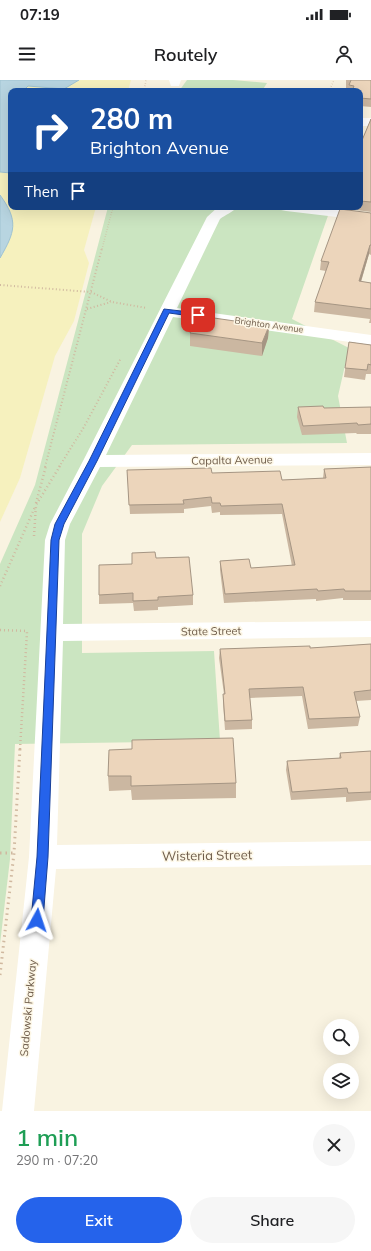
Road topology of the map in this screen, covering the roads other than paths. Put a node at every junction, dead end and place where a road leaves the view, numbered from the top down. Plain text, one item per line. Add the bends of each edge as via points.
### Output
1 (221, 210) edge
2 (312, 210) edge
3 (371, 217) edge
4 (157, 310) junction
5 (371, 340) edge
6 (371, 459) edge
7 (93, 461) junction
8 (371, 629) edge
9 (52, 633) junction
10 (371, 853) edge
11 (43, 857) junction
12 (18, 1111) edge

1 - 4 street, Sadowski Parkway via 214,217
2 - 3 street
4 - 5 street, Brighton Avenue
4 - 7 street, Sadowski Parkway
6 - 7 street, Capalta Avenue
7 - 9 street, Sadowski Parkway via 60,524 55,540
8 - 9 street, State Street
9 - 11 street, Sadowski Parkway
10 - 11 street, Wisteria Street
11 - 12 street, Sadowski Parkway

